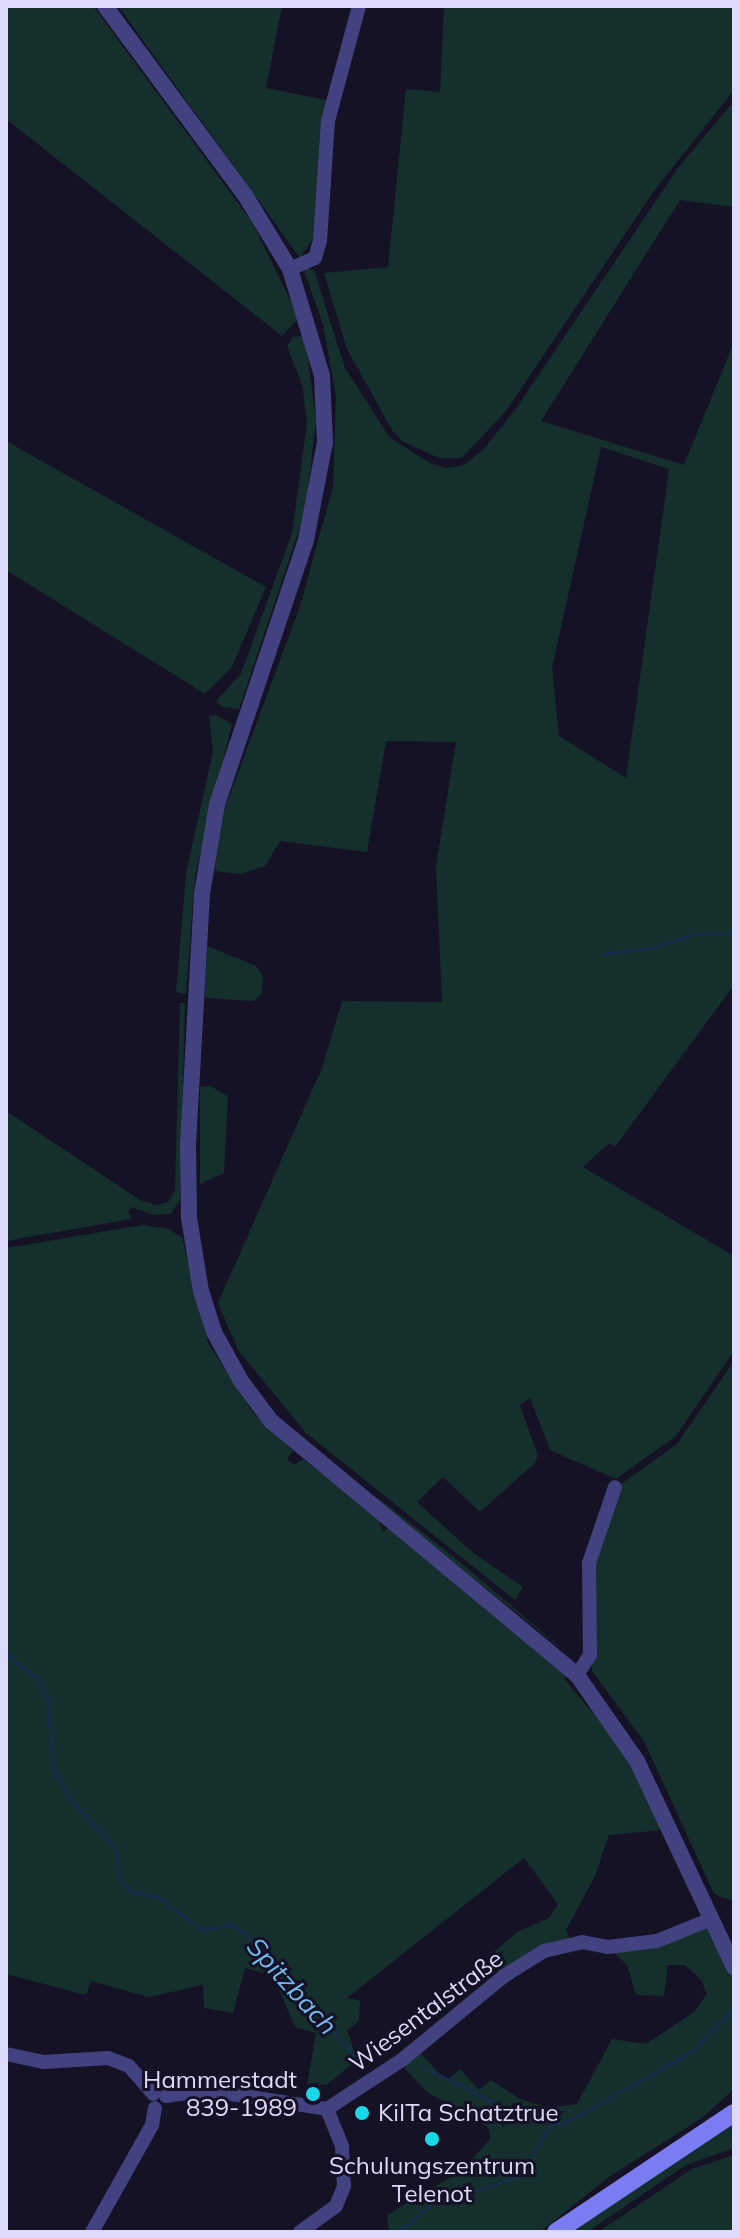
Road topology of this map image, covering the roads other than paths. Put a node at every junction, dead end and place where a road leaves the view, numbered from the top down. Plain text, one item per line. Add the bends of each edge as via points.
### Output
1 (105, 6) edge
2 (359, 6) edge
3 (290, 269) junction
4 (615, 1487) dead end
5 (577, 1675) junction
6 (709, 1920) junction
7 (734, 1967) edge
8 (6, 2054) edge
9 (158, 2099) junction
10 (327, 2109) junction
11 (734, 2113) edge
12 (92, 2232) edge
13 (300, 2232) edge
14 (556, 2232) edge

1 - 3 street via 245,195
2 - 3 street via 328,121 320,241 315,258
3 - 5 street via 322,376 325,442 306,540 217,804 202,894 189,1087 194,1259 214,1332 271,1421
4 - 5 street via 589,1563 590,1655
5 - 6 street via 637,1761
6 - 7 street
6 - 10 street, Wiesentalstraße via 657,1941 608,1947 582,1942 544,1951 504,1976 414,2051
8 - 9 street via 44,2062 108,2058 129,2066
9 - 10 street via 206,2090
9 - 12 street via 152,2125
10 - 13 street via 342,2146 344,2186 336,2206
11 - 14 main road

